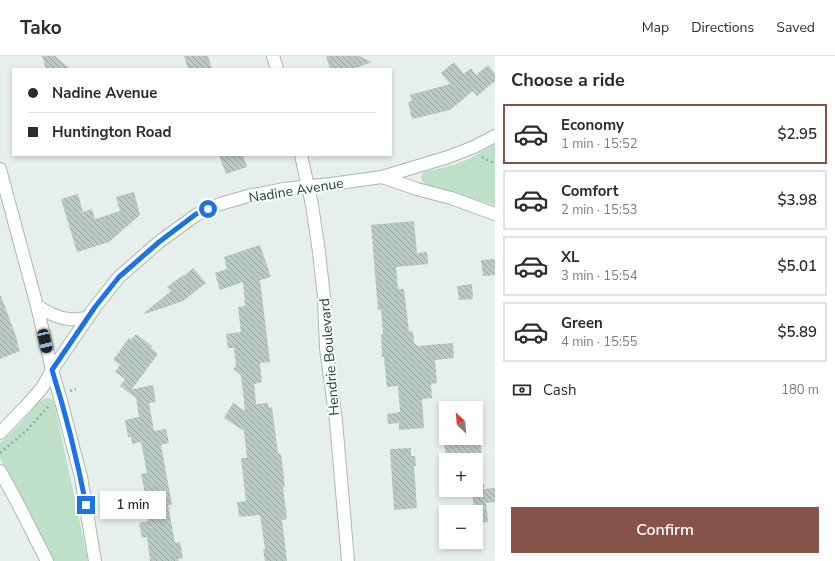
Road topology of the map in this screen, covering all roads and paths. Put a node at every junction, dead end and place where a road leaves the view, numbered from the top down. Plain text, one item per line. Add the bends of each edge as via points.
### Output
1 (273, 56) edge
2 (277, 68) edge
3 (495, 136) edge
4 (301, 156) edge
5 (0, 169) edge
6 (382, 177) junction
7 (308, 186) junction
8 (495, 214) edge
9 (37, 306) junction
10 (88, 318) junction
11 (52, 370) junction
12 (53, 402) dead end
13 (0, 432) edge
14 (0, 453) edge
15 (0, 472) edge
16 (47, 561) edge
17 (96, 561) edge
18 (348, 561) edge

1 - 2 street
3 - 6 street, Nadine Avenue via 448,157
4 - 7 street, Hendrie Boulevard
5 - 9 street
6 - 7 street, Nadine Avenue
6 - 8 street
7 - 10 street, Nadine Avenue via 248,196 196,214 119,277
7 - 18 street, Hendrie Boulevard via 324,297
9 - 10 street via 48,314 69,320
9 - 11 street
10 - 11 street, Nadine Avenue
11 - 13 street, Nadine Avenue via 42,388
11 - 17 street via 81,477
12 - 14 path via 26,431
15 - 16 street

